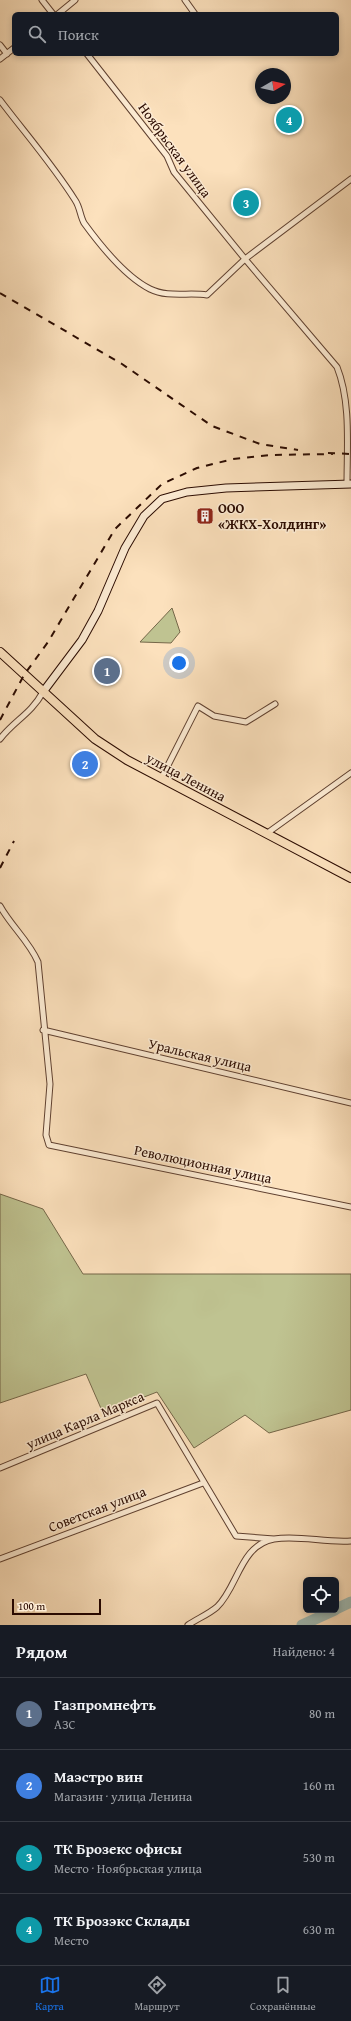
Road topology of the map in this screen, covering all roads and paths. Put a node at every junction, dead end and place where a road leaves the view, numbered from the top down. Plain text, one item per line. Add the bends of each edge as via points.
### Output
1 (42, 0) edge
2 (76, 0) edge
3 (185, 0) edge
4 (51, 12) edge
5 (61, 12) edge
6 (194, 12) edge
7 (0, 45) edge
8 (12, 50) edge
9 (7, 54) junction
10 (88, 56) edge
11 (0, 59) edge
12 (0, 100) edge
13 (351, 179) edge
14 (245, 259) junction
15 (349, 484) edge
16 (0, 652) edge
17 (43, 692) junction
18 (275, 704) dead end
19 (0, 739) edge
20 (351, 773) edge
21 (161, 779) junction
22 (266, 834) junction
23 (351, 878) edge
24 (0, 906) edge
25 (43, 1030) junction
26 (351, 1103) edge
27 (351, 1207) edge
28 (0, 1468) edge
29 (203, 1483) junction
30 (274, 1539) junction
31 (351, 1541) edge
32 (0, 1559) edge
33 (188, 1625) edge

1 - 4 street
2 - 5 street
3 - 6 street
7 - 9 street
8 - 9 street
9 - 11 street
10 - 14 street, Ноябрьская улица via 167,156 174,172
12 - 14 street via 76,201 83,221 118,263 138,282 151,290 166,294 194,293 207,296
13 - 14 street
14 - 15 street, Ноябрьская улица via 337,367 346,409
15 - 17 street via 226,488 187,492 162,499 144,516 125,548 98,611 82,640
16 - 17 main road, улица Ленина
17 - 19 street via 32,709 10,726
17 - 21 main road, улица Ленина via 95,739
18 - 21 street via 246,722 214,716 198,706
20 - 22 street
21 - 22 main road, улица Ленина
22 - 23 main road, улица Ленина
24 - 25 street via 33,950 38,962
25 - 26 street, Уральская улица
25 - 27 street, Революционная улица via 50,1084 46,1135 49,1145
28 - 29 street, улица Карла Маркса via 157,1403
29 - 30 street via 236,1536
29 - 32 street, Советская улица
30 - 31 street
30 - 33 street via 265,1542 245,1559 231,1587 217,1607

